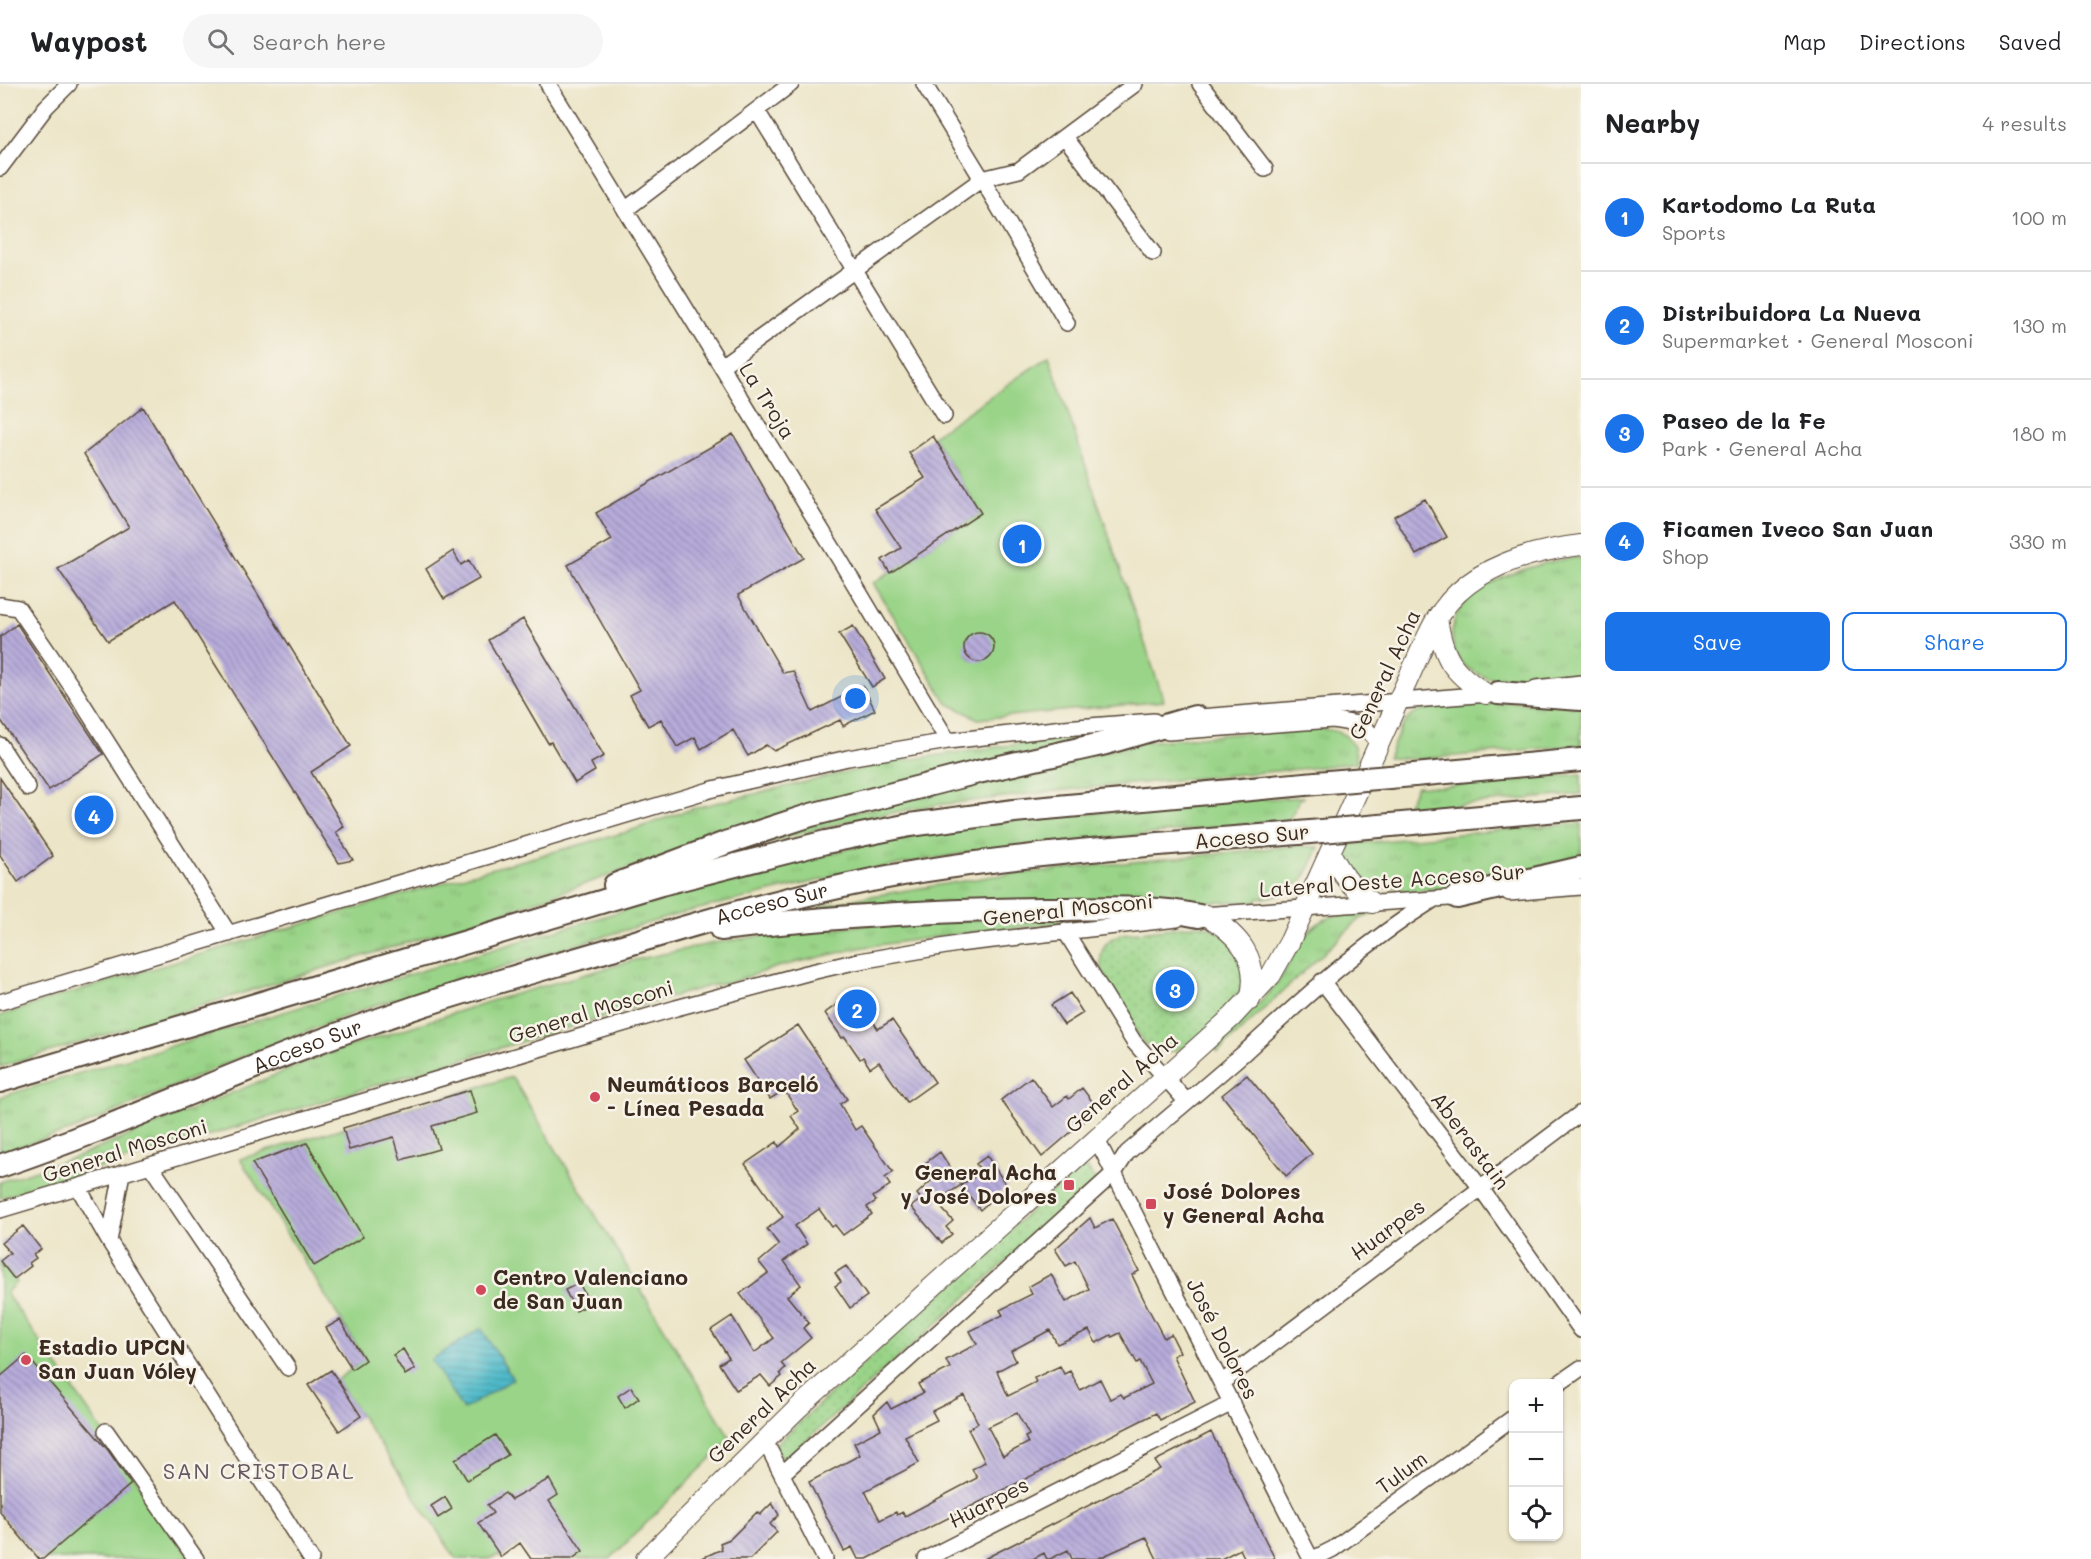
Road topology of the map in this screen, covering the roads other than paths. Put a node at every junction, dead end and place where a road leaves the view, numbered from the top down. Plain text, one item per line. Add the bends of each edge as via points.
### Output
1 (69, 84) edge
2 (548, 84) edge
3 (791, 84) edge
4 (924, 84) edge
5 (1135, 84) edge
6 (1200, 84) edge
7 (757, 111) junction
8 (1065, 136) junction
9 (0, 168) edge
10 (1265, 169) dead end
11 (982, 179) junction
12 (625, 210) junction
13 (1153, 253) dead end
14 (855, 270) junction
15 (1066, 323) dead end
16 (721, 366) junction
17 (944, 416) dead end
18 (1581, 545) edge
19 (0, 605) edge
20 (1437, 618) junction
21 (1581, 683) edge
22 (1492, 693) junction
23 (1581, 699) edge
24 (1397, 702) junction
25 (1326, 706) junction
26 (1195, 717) junction
27 (1121, 724) junction
28 (1363, 725) junction
29 (1148, 731) junction
30 (948, 741) junction
31 (1379, 743) junction
32 (0, 745) edge
33 (1581, 760) edge
34 (28, 788) dead end
35 (1581, 808) edge
36 (1330, 852) junction
37 (1581, 868) edge
38 (1581, 887) edge
39 (1446, 898) junction
40 (1372, 903) junction
41 (1305, 909) junction
42 (1202, 915) junction
43 (1065, 931) junction
44 (229, 934) junction
45 (483, 937) junction
46 (636, 941) junction
47 (1322, 981) junction
48 (1250, 1000) junction
49 (0, 1002) edge
50 (1165, 1078) junction
51 (0, 1081) edge
52 (1186, 1101) junction
53 (1581, 1113) edge
54 (1096, 1138) junction
55 (150, 1165) junction
56 (0, 1166) edge
57 (122, 1173) junction
58 (1114, 1173) junction
59 (78, 1187) junction
60 (1480, 1187) junction
61 (0, 1210) edge
62 (109, 1241) junction
63 (1581, 1330) edge
64 (288, 1368) dead end
65 (1581, 1368) edge
66 (1563, 1381) edge
67 (1221, 1383) junction
68 (1232, 1403) junction
69 (1509, 1421) edge
70 (106, 1431) dead end
71 (765, 1441) junction
72 (782, 1474) junction
73 (196, 1559) edge
74 (311, 1559) edge
75 (646, 1559) edge
76 (825, 1559) edge
77 (926, 1559) edge
78 (1312, 1559) edge

1 - 9 street via 46,107
2 - 12 street, La Troja
3 - 7 street
4 - 11 street
5 - 8 street
6 - 10 street
7 - 12 street
7 - 14 street
8 - 11 street via 1019,170
8 - 13 street
11 - 14 street
11 - 15 street
12 - 16 street, La Troja
14 - 16 street
14 - 17 street
16 - 30 street, La Troja
18 - 20 main road, General Acha via 1530,554 1488,572 1460,591
19 - 44 street via 18,608 75,690
20 - 22 main road via 1442,646 1451,664 1472,684
20 - 24 main road, General Acha
21 - 22 street
22 - 23 highway
22 - 24 street
24 - 25 street
24 - 31 main road, General Acha
25 - 26 street
25 - 28 street
26 - 27 street
26 - 29 highway
27 - 29 street
27 - 30 street
28 - 29 street via 1325,720
28 - 31 street
29 - 45 highway via 778,825
30 - 44 street via 848,758 713,789
31 - 36 main road, General Acha
32 - 34 street
33 - 45 highway, bridge via 1047,807 887,829 724,867
35 - 46 highway, Acceso Sur, bridge via 1058,854 921,872 811,894
36 - 40 main road via 1350,885
36 - 41 main road, General Acha
37 - 39 highway
38 - 39 street, Lateral Oeste Acceso Sur
39 - 40 street, Lateral Oeste Acceso Sur
39 - 47 street via 1385,932
40 - 41 street, Lateral Oeste Acceso Sur
41 - 42 street, Lateral Oeste Acceso Sur
41 - 48 main road, General Acha via 1279,963
42 - 43 street, General Mosconi
42 - 46 highway via 1135,908 916,912 777,922
42 - 48 main road via 1240,940 1250,961
43 - 50 street via 1134,1042
43 - 55 street, General Mosconi via 942,947 797,975
44 - 49 street
45 - 51 highway
46 - 56 highway, Acceso Sur via 352,1029 93,1134
47 - 52 street
47 - 60 street, Aberastain
48 - 50 main road, General Acha
50 - 52 street
50 - 54 main road, General Acha
52 - 58 street via 1127,1153
53 - 60 street, Huarpes
54 - 58 street, José Dolores
54 - 71 main road, General Acha
55 - 57 street, General Mosconi
55 - 64 street
57 - 59 street, General Mosconi
57 - 62 street
58 - 67 street, José Dolores
58 - 72 street
59 - 61 street, General Mosconi
59 - 62 street
60 - 63 street, Aberastain
60 - 67 street, Huarpes
62 - 74 street
65 - 66 street
67 - 68 street, José Dolores
68 - 77 street, Huarpes
68 - 78 street, José Dolores
69 - 78 street, Tulum via 1333,1549
70 - 73 street
71 - 72 street
71 - 75 main road, General Acha
72 - 76 street

